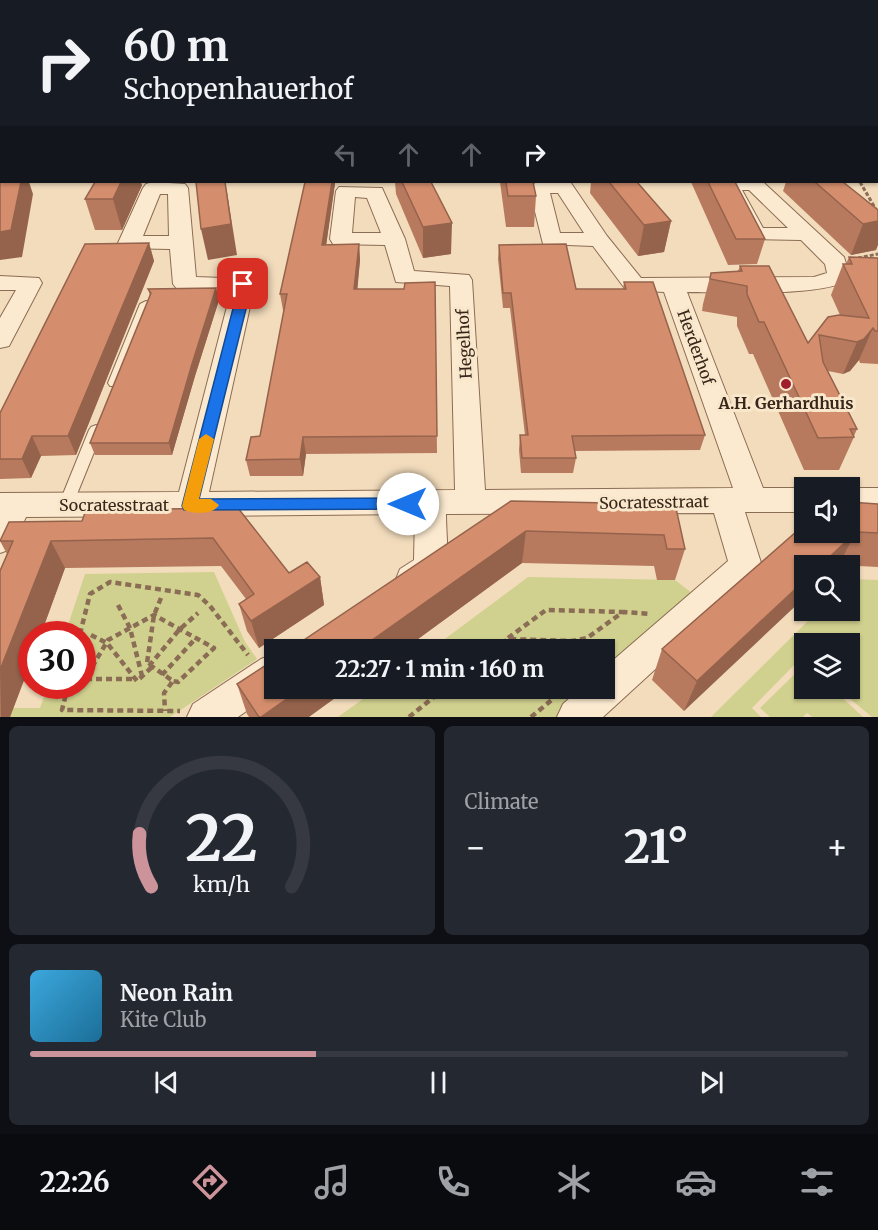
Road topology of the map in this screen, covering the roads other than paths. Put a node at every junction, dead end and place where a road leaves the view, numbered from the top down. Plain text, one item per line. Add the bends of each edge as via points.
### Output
1 (807, 234) dead end
2 (394, 239) dead end
3 (599, 240) dead end
4 (180, 242) dead end
5 (0, 283) edge
6 (673, 285) junction
7 (146, 303) edge
8 (0, 340) edge
9 (108, 401) edge
10 (99, 423) edge
11 (739, 500) junction
12 (794, 500) edge
13 (860, 500) edge
14 (878, 500) edge
15 (66, 504) junction
16 (431, 504) junction
17 (471, 504) junction
18 (8, 505) edge
19 (190, 506) junction
20 (0, 540) edge
21 (383, 599) edge
22 (264, 678) edge
23 (581, 709) edge
24 (204, 716) edge

1 - 6 street via 836,262 839,277 815,284
2 - 17 street, Hegelhof via 404,277 461,280
3 - 6 street via 634,285
4 - 19 street via 185,284 243,284
5 - 8 street via 31,283
6 - 11 street, Herderhof
7 - 9 lane
10 - 15 lane
11 - 12 street, Socratesstraat
11 - 17 street, Socratesstraat
11 - 23 street, Herderhof via 746,566
13 - 14 street
15 - 18 street, Socratesstraat
15 - 19 street, Socratesstraat
16 - 17 street, Socratesstraat
16 - 19 street, Socratesstraat
16 - 21 street via 430,567
18 - 20 street
22 - 24 street

